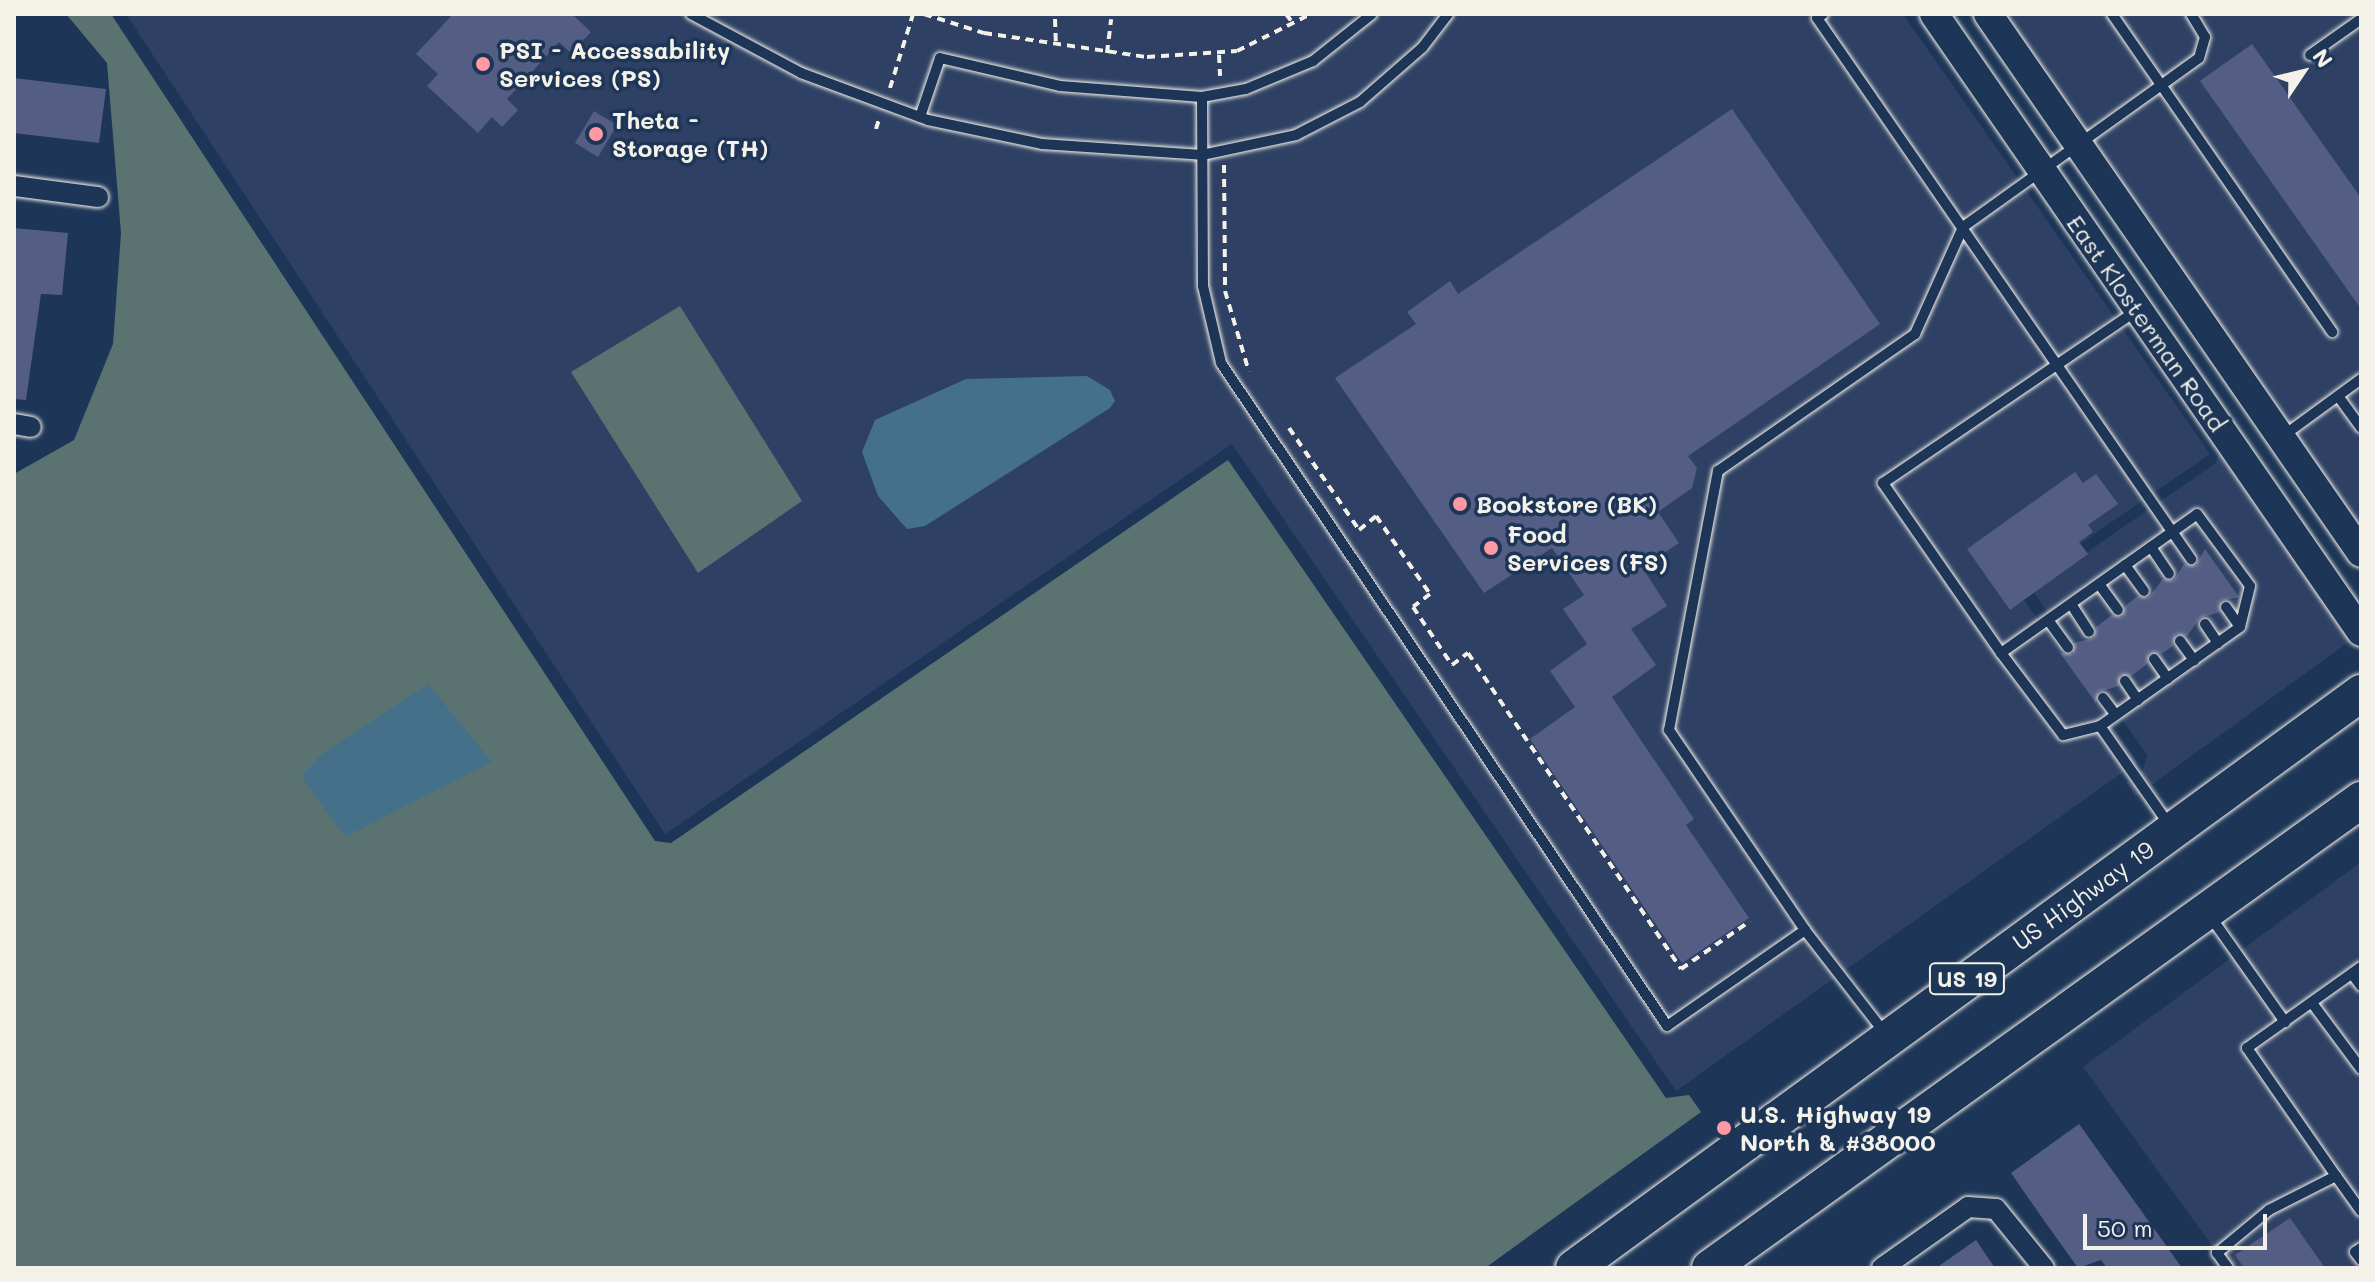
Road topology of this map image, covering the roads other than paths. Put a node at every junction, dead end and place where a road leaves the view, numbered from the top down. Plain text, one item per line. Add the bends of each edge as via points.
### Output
1 (691, 14) edge
2 (1372, 14) edge
3 (1448, 14) edge
4 (1823, 14) edge
5 (1934, 14) edge
6 (1988, 14) edge
7 (2112, 14) edge
8 (2191, 14) edge
9 (2361, 19) edge
10 (2310, 55) dead end
11 (2160, 85) junction
12 (1202, 97) junction
13 (920, 117) junction
14 (2077, 142) junction
15 (1202, 155) junction
16 (2040, 168) junction
17 (14, 186) edge
18 (98, 197) dead end
19 (1963, 227) junction
20 (2138, 310) junction
21 (2332, 332) dead end
22 (2057, 364) junction
23 (2361, 379) edge
24 (2338, 396) junction
25 (2361, 428) edge
26 (2282, 438) junction
27 (2172, 532) junction
28 (2151, 547) junction
29 (2361, 553) edge
30 (2191, 559) dead end
31 (2125, 565) junction
32 (2169, 574) dead end
33 (2099, 584) junction
34 (2144, 591) dead end
35 (2071, 604) junction
36 (2226, 607) dead end
37 (2118, 610) dead end
38 (2048, 620) junction
39 (2205, 624) dead end
40 (2240, 627) junction
41 (2089, 632) dead end
42 (2361, 632) edge
43 (2180, 641) dead end
44 (2218, 643) junction
45 (2068, 648) dead end
46 (2001, 653) junction
47 (2154, 659) dead end
48 (2194, 660) junction
49 (2168, 679) junction
50 (2125, 681) dead end
51 (2361, 693) edge
52 (2103, 698) dead end
53 (2138, 700) junction
54 (2116, 715) junction
55 (2100, 726) junction
56 (2361, 800) edge
57 (2173, 830) junction
58 (2206, 911) junction
59 (1805, 930) junction
60 (2356, 970) edge
61 (2361, 986) edge
62 (2312, 1003) junction
63 (2285, 1022) junction
64 (1887, 1037) junction
65 (2361, 1069) edge
66 (2336, 1176) junction
67 (2361, 1211) edge
68 (1618, 1236) junction
69 (2361, 1248) edge
70 (2361, 1260) edge
71 (1574, 1268) edge
72 (1600, 1268) edge
73 (1710, 1268) edge
74 (1882, 1268) edge
75 (2044, 1268) edge
76 (2228, 1268) edge

1 - 13 lane via 801,73
2 - 12 lane via 1313,61
3 - 15 lane via 1422,48 1360,102 1296,135
4 - 19 lane via 1817,18
5 - 16 main road, East Klosterman Road
6 - 14 main road, East Klosterman Road
7 - 11 lane
8 - 11 lane via 2205,47 2199,58
9 - 10 lane
11 - 14 lane
11 - 21 lane
12 - 13 lane via 1060,86 940,58
12 - 15 lane
13 - 15 lane via 1042,144
14 - 16 lane
14 - 26 main road, East Klosterman Road
15 - 59 lane via 1203,286 1221,363 1667,1026
16 - 19 lane
16 - 20 main road, East Klosterman Road
17 - 18 street
19 - 22 lane
19 - 59 lane via 1915,334 1718,471 1669,730
20 - 22 lane
20 - 42 main road, East Klosterman Road
22 - 27 lane
22 - 46 lane via 1883,483
23 - 24 lane
24 - 25 lane
24 - 26 lane
26 - 29 main road, East Klosterman Road
27 - 28 lane
27 - 30 lane
27 - 40 lane via 2197,514 2250,586
28 - 31 lane
28 - 32 lane
31 - 33 lane
31 - 34 lane
33 - 35 lane
33 - 37 lane
35 - 38 lane
35 - 41 lane
36 - 40 lane
38 - 45 lane
38 - 46 lane
39 - 44 lane
40 - 44 lane
43 - 48 lane
44 - 48 lane
46 - 55 lane via 2063,735
47 - 49 lane
48 - 49 lane
49 - 53 lane
50 - 53 lane
51 - 57 highway, US Highway 19 / US 19
52 - 54 lane
53 - 54 lane
54 - 55 lane
55 - 57 lane
56 - 58 highway
57 - 64 highway, US Highway 19 / US 19
58 - 63 lane
58 - 73 highway
59 - 64 lane
60 - 61 lane
60 - 62 lane
62 - 63 lane
62 - 65 lane
63 - 66 lane via 2247,1048
64 - 68 highway, US Highway 19 / US 19
66 - 67 lane
66 - 76 lane via 2269,1210 2217,1253
68 - 71 highway, US Highway 19 / US 19
68 - 72 highway
69 - 70 lane via 2355,1252
74 - 75 street via 1968,1207 1996,1209

